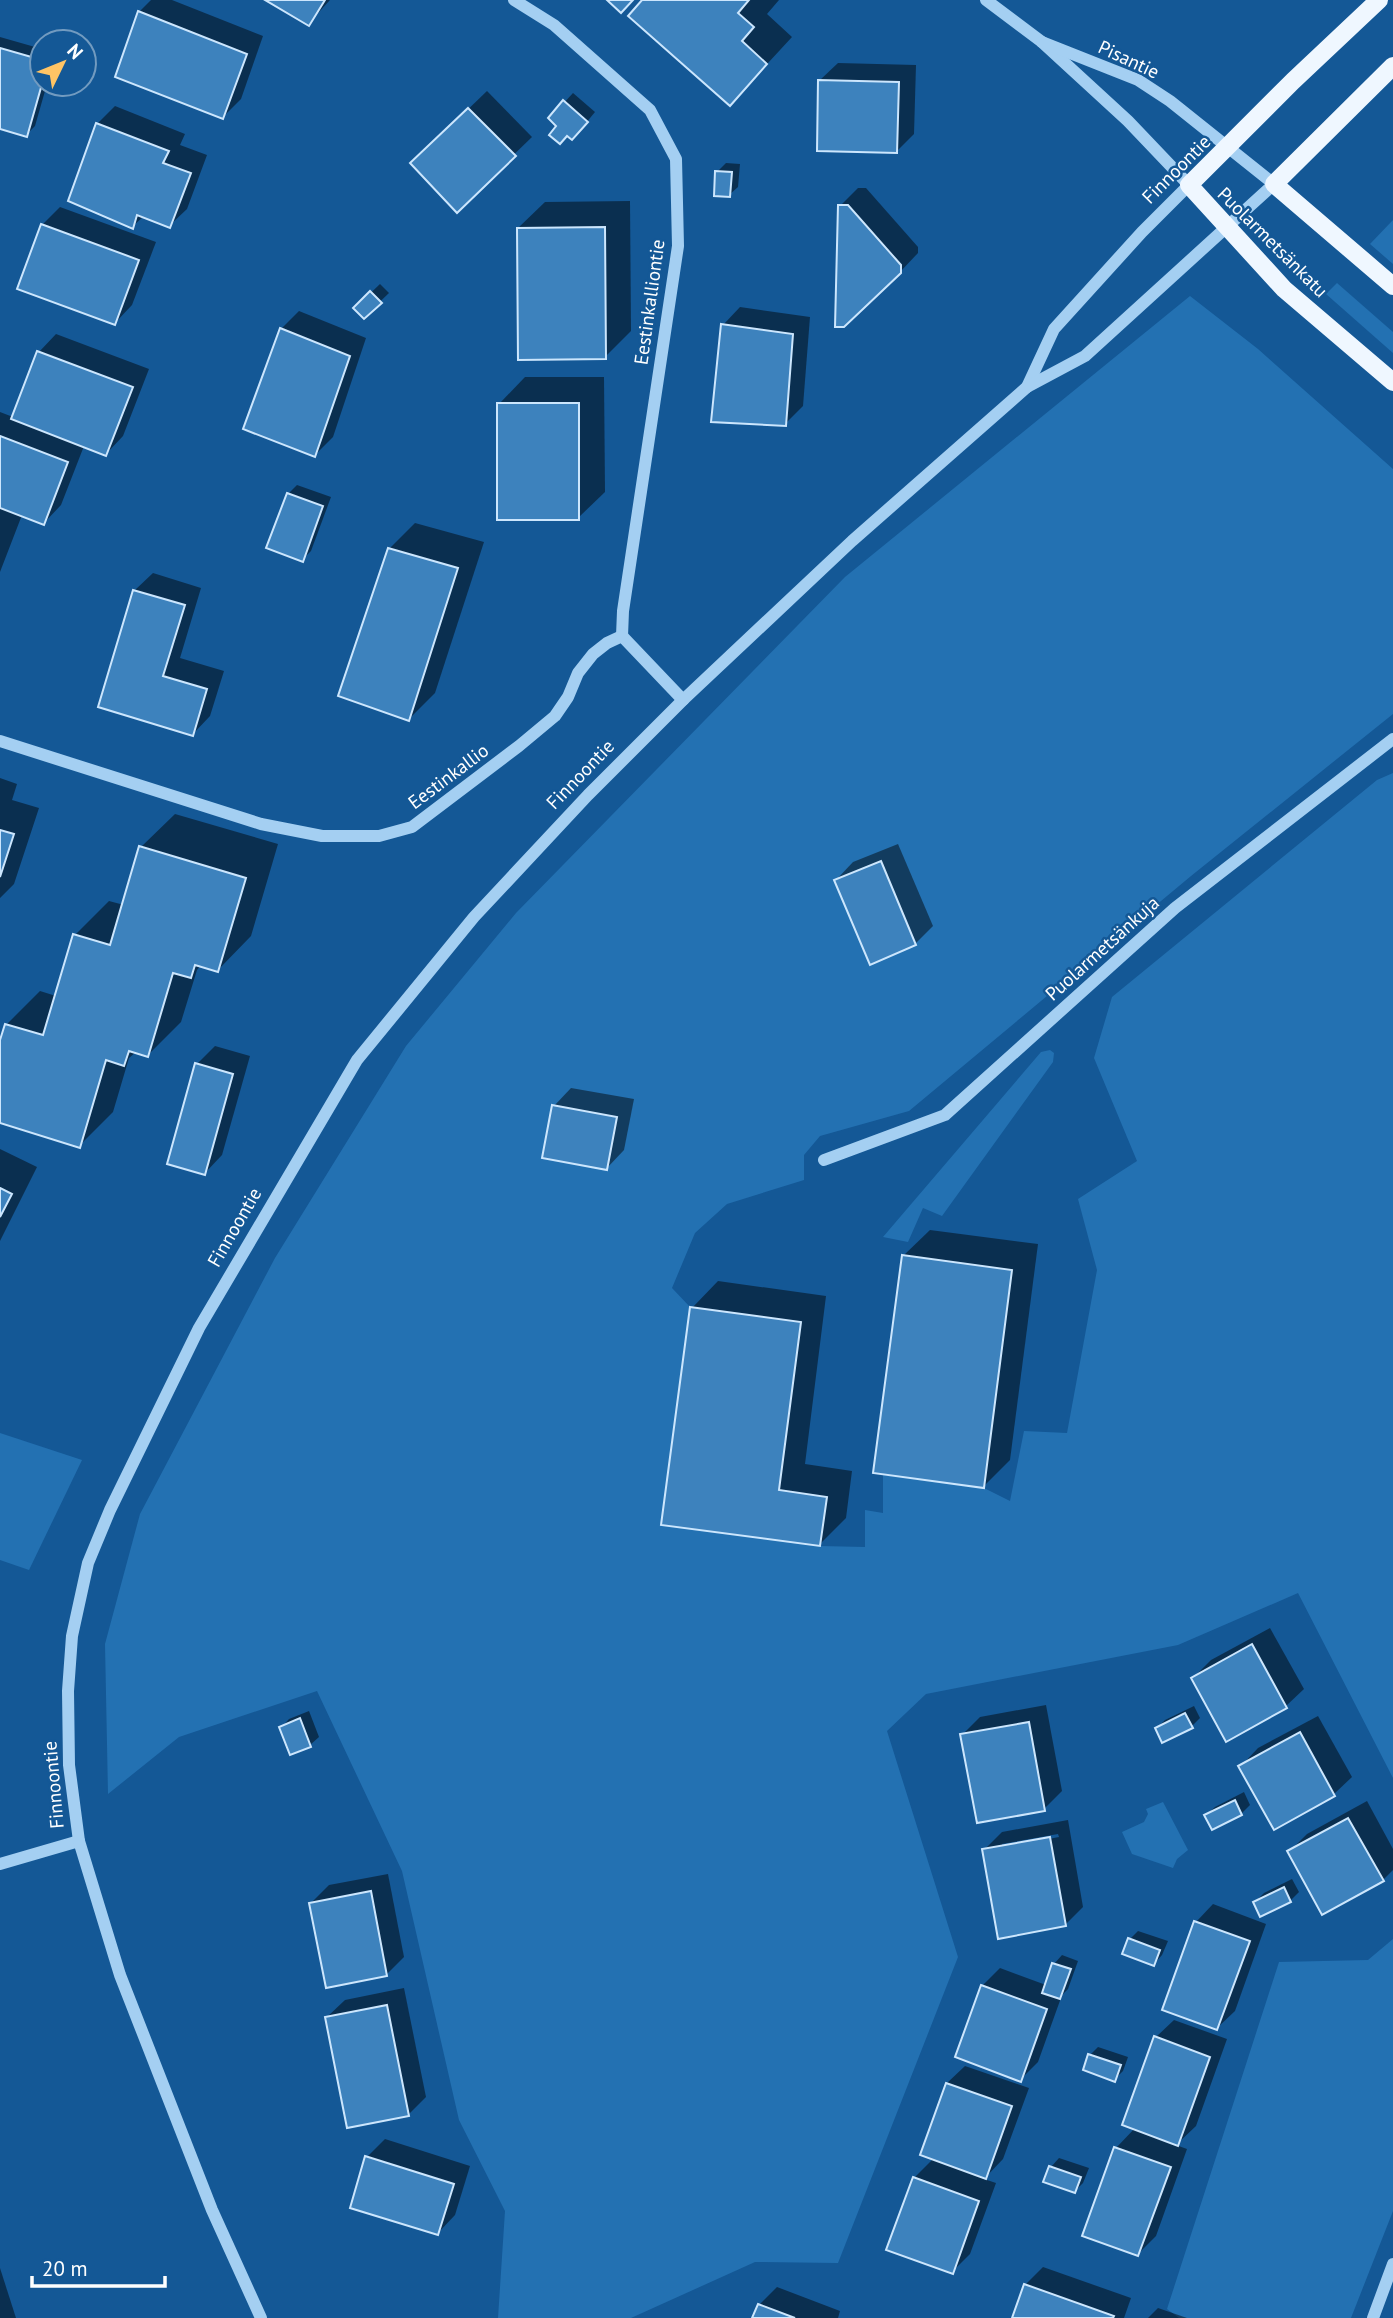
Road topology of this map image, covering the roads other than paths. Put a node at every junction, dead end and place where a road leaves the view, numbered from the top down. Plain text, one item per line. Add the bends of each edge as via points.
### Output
1 (514, 0) edge
2 (986, 0) edge
3 (1379, 0) edge
4 (1042, 42) junction
5 (1393, 66) edge
6 (1227, 147) junction
7 (1274, 184) junction
8 (1189, 186) junction
9 (1227, 228) junction
10 (1393, 286) edge
11 (1393, 382) edge
12 (1027, 387) junction
13 (622, 636) junction
14 (683, 700) junction
15 (1393, 739) edge
16 (0, 741) edge
17 (824, 1160) dead end
18 (79, 1840) junction
19 (0, 1864) edge
20 (1393, 2264) edge
21 (261, 2318) edge
22 (1373, 2318) edge

1 - 13 street, Eestinkalliontie via 554,24 650,110 676,159 678,246
2 - 4 street, Pisantie
3 - 6 main road, Finnoontie
4 - 6 street, Pisantie via 1138,80
4 - 8 street, Pisantie via 1128,121
5 - 7 main road, Finnoontie
6 - 7 street, Puolarmetsänkatu
6 - 8 main road, Finnoontie
7 - 9 street, Finnoontie
7 - 10 main road, Puolarmetsänkatu
8 - 9 main road, Puolarmetsänkatu
8 - 12 street, Finnoontie via 1054,329
9 - 11 main road, Puolarmetsänkatu via 1284,289
9 - 12 street, Finnoontie via 1085,356
12 - 14 street, Finnoontie via 852,541
13 - 14 street
13 - 16 street, Eestinkallio via 593,654 555,716 519,746 412,827 379,836 322,836 261,824
14 - 18 street, Finnoontie via 474,917 357,1060 199,1328 88,1563 72,1636 68,1691 69,1765
15 - 17 street, Puolarmetsänkuja via 1175,908 945,1115
18 - 19 street
18 - 21 street, Finnoontie via 120,1975 212,2210
20 - 22 street

